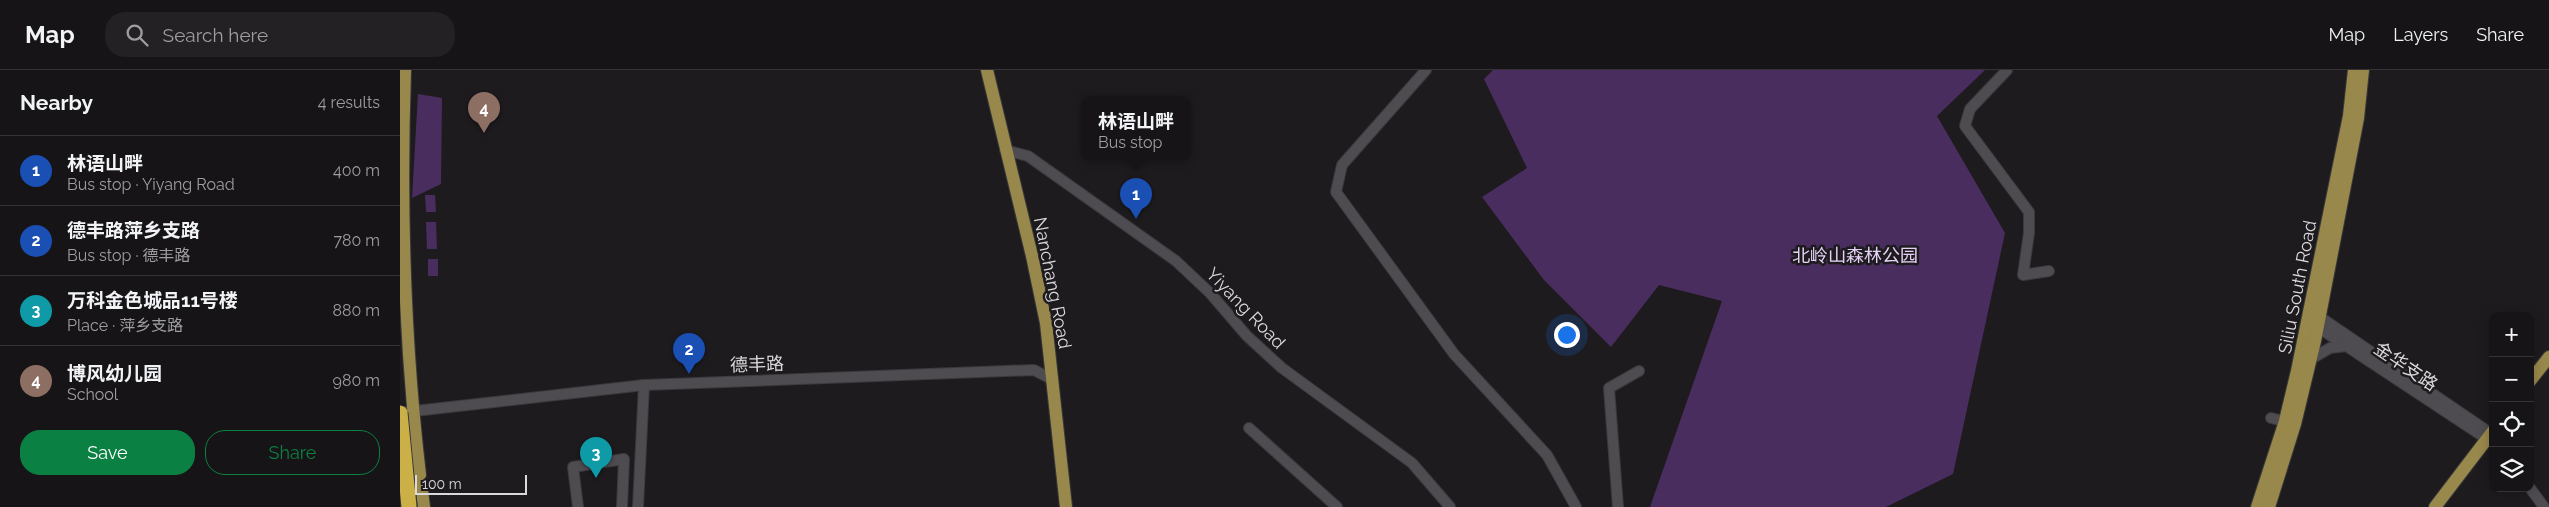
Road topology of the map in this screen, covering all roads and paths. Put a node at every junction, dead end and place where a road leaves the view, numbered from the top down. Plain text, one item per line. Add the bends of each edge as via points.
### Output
1 (405, 70) edge
2 (987, 70) edge
3 (1426, 70) edge
4 (2007, 70) edge
5 (2354, 70) edge
6 (2363, 70) edge
7 (1006, 150) junction
8 (2049, 271) dead end
9 (2314, 319) junction
10 (2347, 346) junction
11 (2549, 357) edge
12 (2311, 360) junction
13 (1638, 371) dead end
14 (2534, 376) edge
15 (1053, 380) junction
16 (644, 385) junction
17 (404, 413) edge
18 (2271, 418) dead end
19 (2290, 423) junction
20 (1249, 428) dead end
21 (2489, 434) edge
22 (2489, 434) edge
23 (2489, 438) edge
24 (2533, 492) edge
25 (409, 507) edge
26 (424, 507) edge
27 (578, 507) edge
28 (622, 507) edge
29 (638, 507) edge
30 (1066, 507) edge
31 (1337, 507) edge
32 (1450, 507) edge
33 (1576, 507) edge
34 (1618, 507) edge
35 (2258, 507) edge
36 (2269, 507) edge
37 (2435, 507) edge
38 (2544, 507) edge

1 - 17 main road via 400,190
2 - 7 main road, Nanchang Road
3 - 33 street via 1342,166 1336,192 1454,354 1547,456
4 - 8 street via 1970,109 1965,126 2029,212 2023,276
5 - 9 main road, Siliu South Road
6 - 9 main road, Siliu South Road via 2356,127
7 - 15 main road, Nanchang Road via 1046,323
7 - 32 street, Yiyang Road via 1028,156 1176,261 1282,368 1412,463
9 - 10 street, 金华支路
9 - 12 main road, Siliu South Road
9 - 19 main road, Siliu South Road
9 - 21 street
10 - 12 street via 2330,348
10 - 22 street, 金华支路
11 - 14 main road
12 - 19 main road, Siliu South Road
13 - 34 street via 1609,388
15 - 16 street, 德丰路 via 1034,370
15 - 30 main road, Nanchang Road
16 - 17 street, 德丰路
16 - 29 street
17 - 25 highway, bridge
17 - 26 main road
18 - 19 street
19 - 35 main road, Siliu South Road
19 - 36 main road, Siliu South Road
20 - 31 street
23 - 37 main road
24 - 38 street
27 - 28 street via 573,467 624,459

